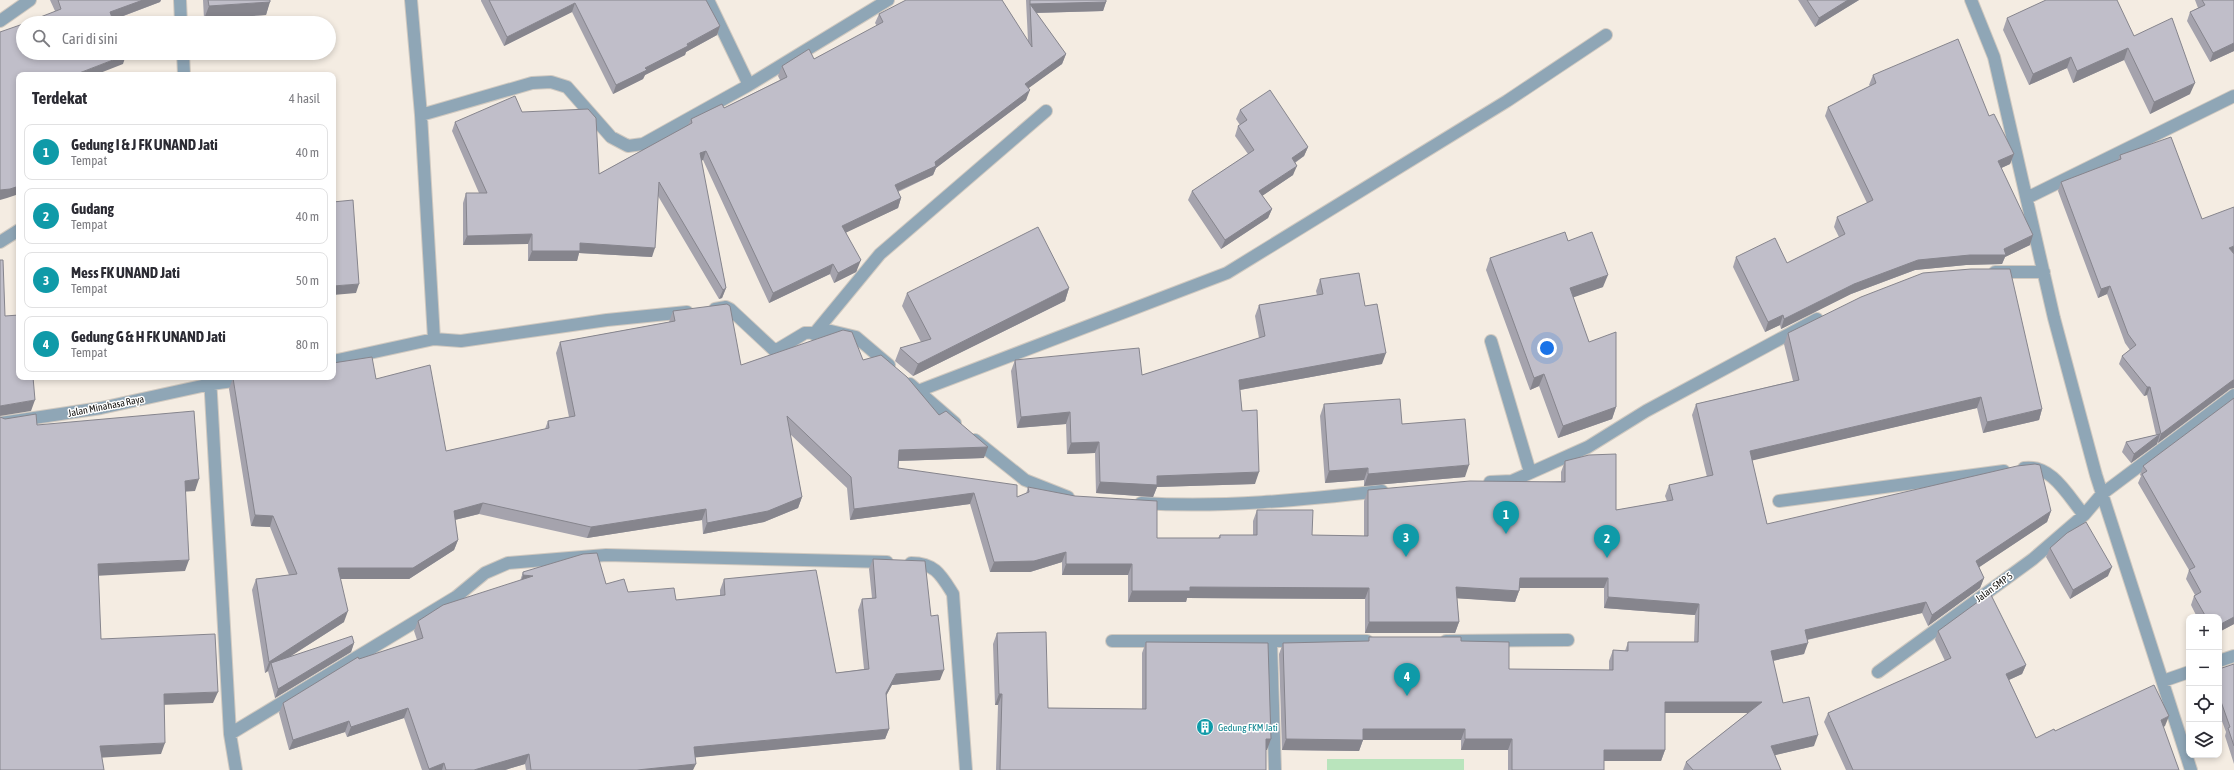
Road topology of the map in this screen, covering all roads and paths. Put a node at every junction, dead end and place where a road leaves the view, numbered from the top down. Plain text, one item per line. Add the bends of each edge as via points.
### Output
1 (30, 0) edge
2 (180, 0) edge
3 (411, 0) edge
4 (708, 0) edge
5 (888, 0) edge
6 (1971, 0) edge
7 (181, 16) edge
8 (0, 21) edge
9 (1606, 35) dead end
10 (183, 60) edge
11 (184, 72) edge
12 (749, 85) junction
13 (2234, 96) edge
14 (1046, 111) dead end
15 (420, 115) junction
16 (2027, 198) junction
17 (16, 232) edge
18 (0, 242) edge
19 (1982, 272) edge
20 (2044, 272) junction
21 (1828, 314) edge
22 (814, 334) junction
23 (434, 339) junction
24 (1490, 341) dead end
25 (336, 360) edge
26 (223, 380) edge
27 (210, 381) edge
28 (918, 391) junction
29 (2234, 395) edge
30 (0, 424) edge
31 (1530, 472) junction
32 (1475, 484) edge
33 (1394, 490) edge
34 (2102, 494) junction
35 (1080, 500) edge
36 (1779, 501) dead end
37 (1128, 502) edge
38 (2084, 515) junction
39 (1568, 640) dead end
40 (1112, 641) dead end
41 (1381, 641) edge
42 (1435, 641) edge
43 (1271, 642) junction
44 (2234, 656) edge
45 (2222, 660) edge
46 (1878, 672) dead end
47 (2186, 673) edge
48 (2163, 681) junction
49 (230, 734) junction
50 (236, 770) edge
51 (966, 770) edge
52 (1276, 770) edge
53 (2191, 770) edge

1 - 8 street
2 - 7 street
3 - 15 street
4 - 12 street
5 - 12 street
6 - 16 street via 1994,57
9 - 28 street via 1507,101 1227,274
10 - 11 street
12 - 15 street via 643,144 628,146 611,137 567,87 551,82 532,83
13 - 16 street
14 - 22 street via 880,254
15 - 23 street
16 - 20 street
17 - 18 street
19 - 20 street
20 - 34 street
21 - 31 street via 1653,408 1588,447
22 - 23 street via 800,335 775,351 726,307 607,320 461,341
22 - 28 street via 831,331 856,337
23 - 25 street
24 - 31 street
26 - 27 street, Jalan Minahasa Raya
27 - 30 street, Jalan Minahasa Raya via 101,408
27 - 49 street
28 - 35 street via 1025,480
29 - 34 street, Jalan SMP 5
31 - 32 street via 1512,481
33 - 37 street via 1284,502 1167,505
34 - 38 street, Jalan SMP 5
34 - 48 street
36 - 38 street via 2032,467 2048,472
38 - 46 street, Jalan SMP 5 via 2033,559
39 - 42 street
40 - 43 street
41 - 43 street
43 - 52 street
44 - 45 street
47 - 48 street
48 - 53 street
49 - 50 street
49 - 51 street via 456,597 486,573 508,563 606,555 921,563 939,572 953,594

